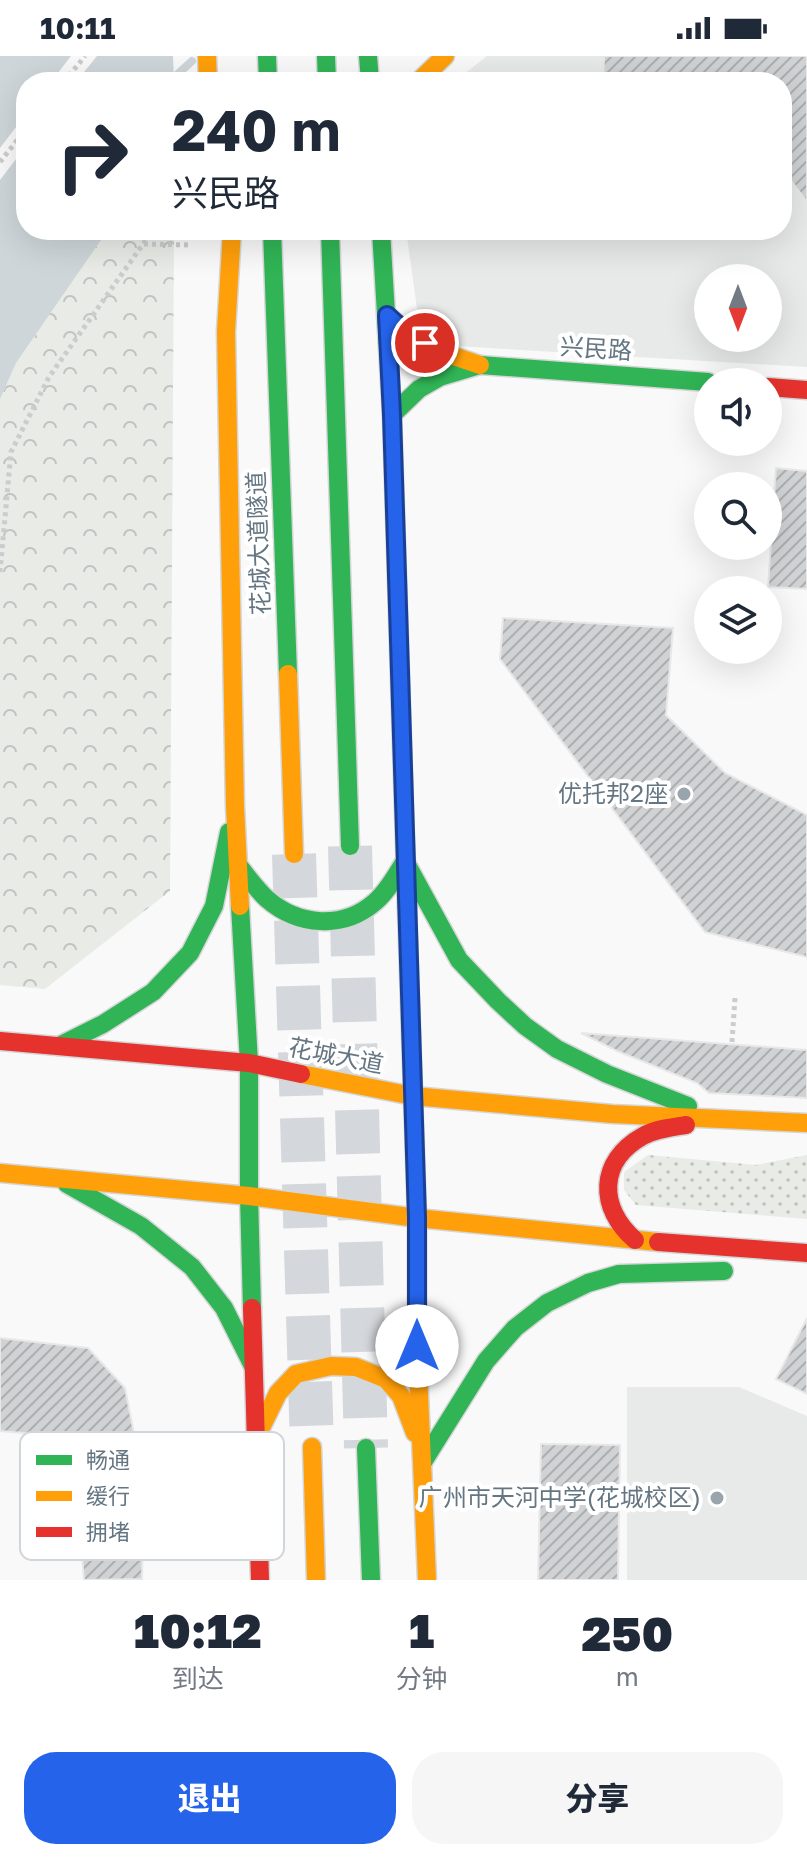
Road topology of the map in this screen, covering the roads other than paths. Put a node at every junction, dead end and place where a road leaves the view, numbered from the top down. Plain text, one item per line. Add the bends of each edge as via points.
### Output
1 (445, 56) edge
2 (428, 72) edge
3 (216, 240) edge
4 (231, 240) edge
5 (272, 240) edge
6 (330, 240) edge
7 (382, 240) edge
8 (387, 315) junction
9 (226, 332) junction
10 (480, 365) junction
11 (694, 381) edge
12 (782, 388) edge
13 (807, 390) edge
14 (392, 415) junction
15 (235, 806) junction
16 (350, 846) tunnel mouth
17 (294, 854) tunnel mouth
18 (405, 861) junction
19 (238, 865) junction
20 (0, 1041) edge
21 (59, 1046) junction
22 (249, 1063) junction
23 (413, 1096) junction
24 (720, 1119) junction
25 (807, 1123) edge
26 (0, 1173) edge
27 (54, 1176) junction
28 (249, 1196) junction
29 (417, 1218) junction
30 (635, 1240) junction
31 (807, 1253) edge
32 (807, 1268) edge
33 (776, 1269) dead end
34 (744, 1270) dead end
35 (253, 1366) junction
36 (256, 1432) edge
37 (259, 1432) edge
38 (312, 1447) tunnel mouth
39 (366, 1448) tunnel mouth
40 (423, 1462) junction
41 (259, 1560) edge
42 (260, 1580) edge
43 (316, 1580) edge
44 (371, 1580) edge
45 (427, 1580) edge

1 - 2 main road
3 - 9 main road
4 - 9 main road
5 - 17 main road, 花城大道隧道
6 - 16 main road
7 - 8 main road
8 - 10 main road, 兴民路 via 410,336
8 - 14 main road
9 - 15 main road
10 - 11 main road, 兴民路
10 - 14 main road, 兴民路 via 429,383
12 - 13 main road
14 - 18 main road
15 - 19 main road
15 - 21 main road via 214,906 190,953 153,992
18 - 19 main road via 371,906 338,923 309,923 284,911
18 - 23 main road
18 - 24 main road via 459,960 525,1026 607,1074
19 - 22 main road
20 - 21 main road, 花城大道
21 - 22 main road, 花城大道
22 - 23 main road, 花城大道
22 - 28 main road
23 - 24 main road, 花城大道
23 - 29 main road
24 - 25 main road, 花城大道
24 - 30 main road via 646,1135 625,1148 611,1167 611,1210
26 - 27 main road
27 - 28 main road
27 - 35 main road via 141,1226 192,1267 224,1308
28 - 29 main road
28 - 35 main road
29 - 30 main road
29 - 40 main road
30 - 31 main road
32 - 33 main road
34 - 40 main road via 619,1274 547,1303 486,1361
35 - 36 main road
37 - 40 main road via 278,1393 296,1374 356,1367 386,1379 401,1396
38 - 43 main road
39 - 44 main road
40 - 45 main road
41 - 42 main road

